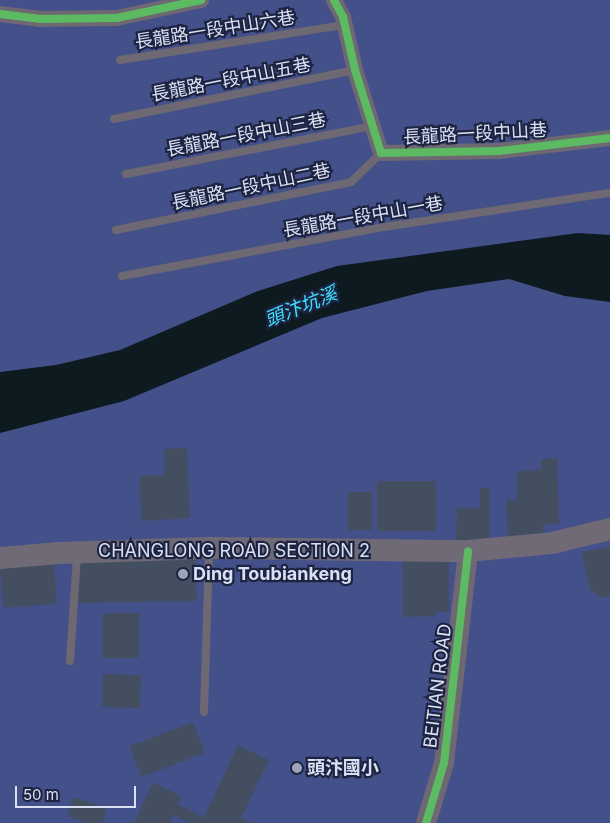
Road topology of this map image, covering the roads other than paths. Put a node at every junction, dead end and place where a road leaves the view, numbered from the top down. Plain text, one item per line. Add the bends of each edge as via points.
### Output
1 (201, 0) edge
2 (334, 0) edge
3 (0, 14) edge
4 (344, 26) junction
5 (120, 60) dead end
6 (354, 70) junction
7 (114, 119) dead end
8 (372, 126) junction
9 (610, 138) edge
10 (381, 153) junction
11 (126, 174) dead end
12 (610, 193) edge
13 (116, 230) dead end
14 (122, 276) dead end
15 (610, 529) edge
16 (209, 548) junction
17 (468, 551) junction
18 (78, 552) junction
19 (0, 558) edge
20 (70, 661) dead end
21 (204, 712) dead end
22 (426, 823) edge

1 - 3 street via 117,18 39,19
2 - 4 street, 長龍路一段中山巷
4 - 5 lane, 長龍路一段中山六巷
4 - 6 street, 長龍路一段中山巷
6 - 7 lane, 長龍路一段中山五巷
6 - 8 street, 長龍路一段中山巷
8 - 10 street, 長龍路一段中山巷
8 - 11 lane, 長龍路一段中山三巷
9 - 10 street, 長龍路一段中山巷 via 499,151
10 - 13 lane, 長龍路一段中山二巷 via 352,182
12 - 14 lane, 長龍路一段中山一巷 via 384,227
15 - 17 main road, CHANGLONG ROAD SECTION 2 via 552,542
16 - 17 main road, CHANGLONG ROAD SECTION 2
16 - 18 main road, CHANGLONG ROAD SECTION 2
16 - 21 lane
17 - 22 street, BEITIAN ROAD via 444,763
18 - 19 main road, CHANGLONG ROAD SECTION 2
18 - 20 lane

